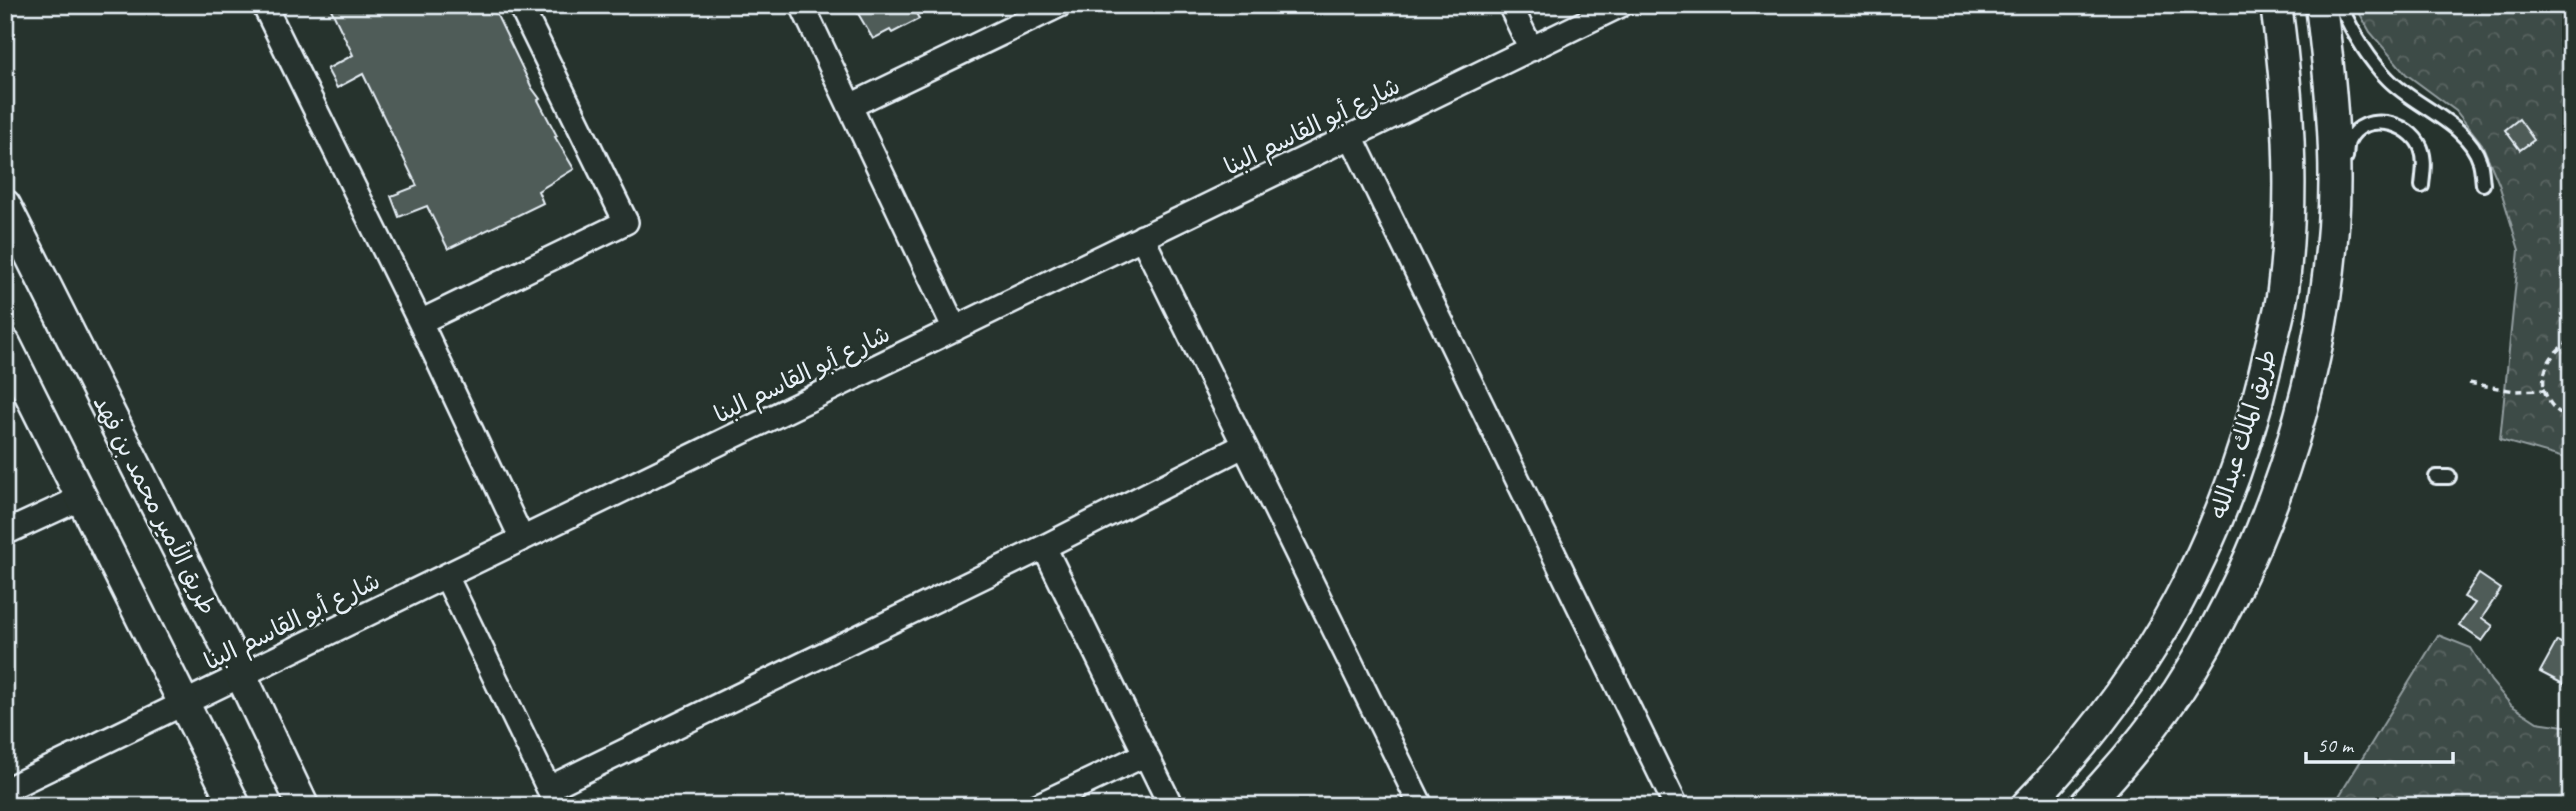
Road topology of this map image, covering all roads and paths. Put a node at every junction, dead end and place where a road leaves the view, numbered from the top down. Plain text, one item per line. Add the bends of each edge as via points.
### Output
1 (520, 5) edge
2 (802, 5) edge
3 (1060, 5) edge
4 (1510, 5) edge
5 (1621, 5) edge
6 (2276, 5) edge
7 (2321, 5) edge
8 (2340, 5) edge
9 (269, 7) edge
10 (1531, 49) junction
11 (850, 106) junction
12 (1351, 136) junction
13 (2483, 184) dead end
14 (2421, 187) dead end
15 (5, 205) edge
16 (1142, 237) junction
17 (420, 321) junction
18 (955, 329) junction
19 (2317, 338) junction
20 (2571, 341) edge
21 (5, 344) edge
22 (2469, 383) dead end
23 (2545, 390) junction
24 (2571, 419) edge
25 (1243, 446) junction
26 (81, 498) junction
27 (5, 533) edge
28 (522, 539) junction
29 (1044, 547) junction
30 (446, 576) junction
31 (241, 675) junction
32 (183, 703) junction
33 (1146, 754) junction
34 (5, 790) edge
35 (553, 797) edge
36 (235, 806) edge
37 (303, 806) edge
38 (1037, 806) edge
39 (1171, 806) edge
40 (1421, 806) edge
41 (1676, 806) edge
42 (2026, 806) edge
43 (2084, 806) edge

1 - 17 street via 626,222
2 - 11 street
3 - 11 street
4 - 10 street
5 - 10 street, شارع أبو القاسم البنا
6 - 42 street, طريق الملك عبدالله via 2287,113 2288,233 2283,292 2253,418 2214,530 2172,615 2104,717
7 - 19 street, طريق الملك عبدالله via 2333,214
8 - 13 lane via 2388,79 2456,127 2471,144
9 - 17 street
10 - 12 street, شارع أبو القاسم البنا
11 - 18 street
12 - 16 street, شارع أبو القاسم البنا
12 - 41 street
14 - 19 lane via 2422,150 2406,130 2381,122 2368,125 2348,141 2338,287
15 - 31 street, طريق الأمير محمد بن فهد
16 - 18 street, شارع أبو القاسم البنا
16 - 25 street
17 - 28 street
18 - 28 street, شارع أبو القاسم البنا
19 - 43 street, طريق الملك عبدالله via 2284,467 2256,544 2223,613 2164,709
20 - 23 path via 2551,356 2544,373
21 - 26 street
22 - 23 path via 2515,391
23 - 24 path via 2552,405
25 - 29 street
25 - 40 street
26 - 27 street
26 - 32 street
28 - 30 street, شارع أبو القاسم البنا
29 - 33 street
29 - 35 street
30 - 31 street, شارع أبو القاسم البنا
30 - 35 street
31 - 32 street, شارع أبو القاسم البنا
31 - 37 street, طريق الأمير محمد بن فهد
32 - 34 street, شارع أبو القاسم البنا
32 - 36 street
33 - 38 street
33 - 39 street

